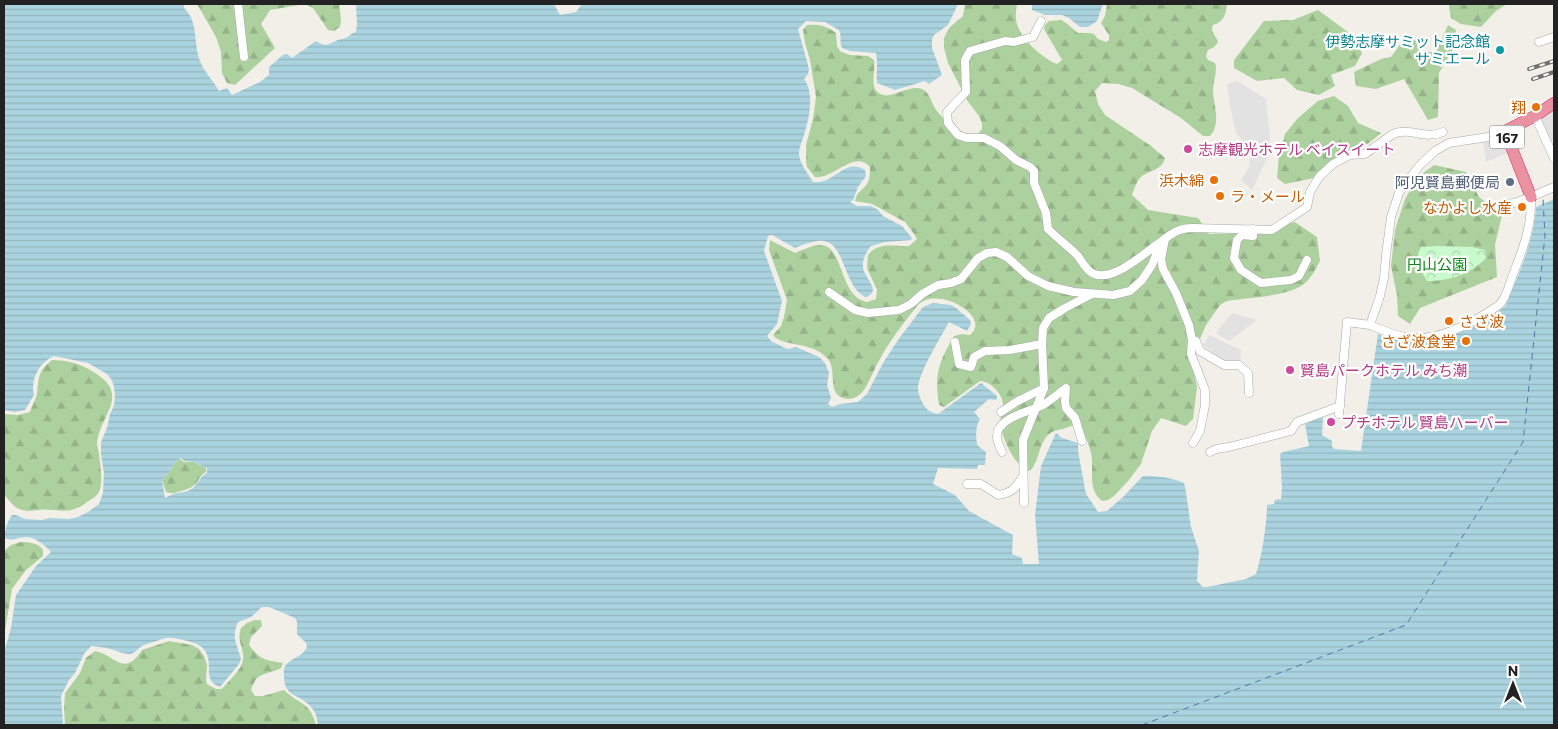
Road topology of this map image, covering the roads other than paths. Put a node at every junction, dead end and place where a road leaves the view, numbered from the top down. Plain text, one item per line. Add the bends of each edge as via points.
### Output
1 (238, 4) edge
2 (1041, 21) dead end
3 (1554, 37) edge
4 (1539, 42) dead end
5 (244, 57) dead end
6 (1554, 103) edge
7 (1535, 116) junction
8 (1505, 131) junction
9 (1443, 132) dead end
10 (1554, 158) edge
11 (1554, 187) edge
12 (1531, 197) junction
13 (1506, 204) dead end
14 (1253, 229) junction
15 (1165, 239) junction
16 (1155, 246) junction
17 (1307, 260) dead end
18 (829, 292) dead end
19 (1092, 294) junction
20 (1370, 325) junction
21 (1192, 340) junction
22 (955, 342) dead end
23 (1042, 344) junction
24 (1044, 388) junction
25 (1249, 392) dead end
26 (1036, 407) junction
27 (1001, 412) dead end
28 (1082, 441) dead end
29 (1193, 443) dead end
30 (1002, 452) dead end
31 (1210, 452) dead end
32 (1024, 474) junction
33 (967, 484) dead end
34 (1024, 503) dead end

1 - 5 street
2 - 16 street via 1033,36 970,51 965,60 966,92 947,112 948,123 958,136 984,138 1034,171 1034,183 1046,213 1048,230 1076,254 1089,272 1096,275 1121,270
3 - 4 street
6 - 7 highway, 167
7 - 8 highway, 167
7 - 10 street
8 - 12 highway, 167
8 - 20 street via 1449,143 1435,151 1408,180 1399,193 1391,217 1384,278
9 - 14 street via 1436,135 1398,132 1365,154 1350,155 1319,176 1310,192 1307,207 1272,230
11 - 12 street
12 - 13 street
12 - 20 street via 1528,235 1499,305 1453,330 1429,338 1404,337
14 - 15 street via 1188,228
14 - 17 street via 1253,236 1242,235 1237,240 1234,258 1241,270 1261,283 1299,276
15 - 16 street
15 - 21 street via 1161,259 1190,326
16 - 19 street via 1152,265 1130,291 1113,295
18 - 19 street via 855,310 868,314 899,310 938,285 961,279 978,258 996,252 1007,257 1028,276 1048,286
19 - 23 street via 1049,318 1043,328
20 - 31 street via 1347,322 1340,410 1297,422 1291,431
21 - 25 street via 1196,341 1200,351 1224,365 1239,365 1248,373
21 - 29 street via 1191,354 1205,390 1200,431
22 - 23 street via 959,364 971,367 974,357 985,351
23 - 24 street
24 - 26 street
24 - 27 street
26 - 28 street via 1066,388 1066,408 1075,418
26 - 30 street via 1019,413 997,431
26 - 32 street via 1024,440
32 - 33 street via 1017,486 998,495 981,484
32 - 34 street

